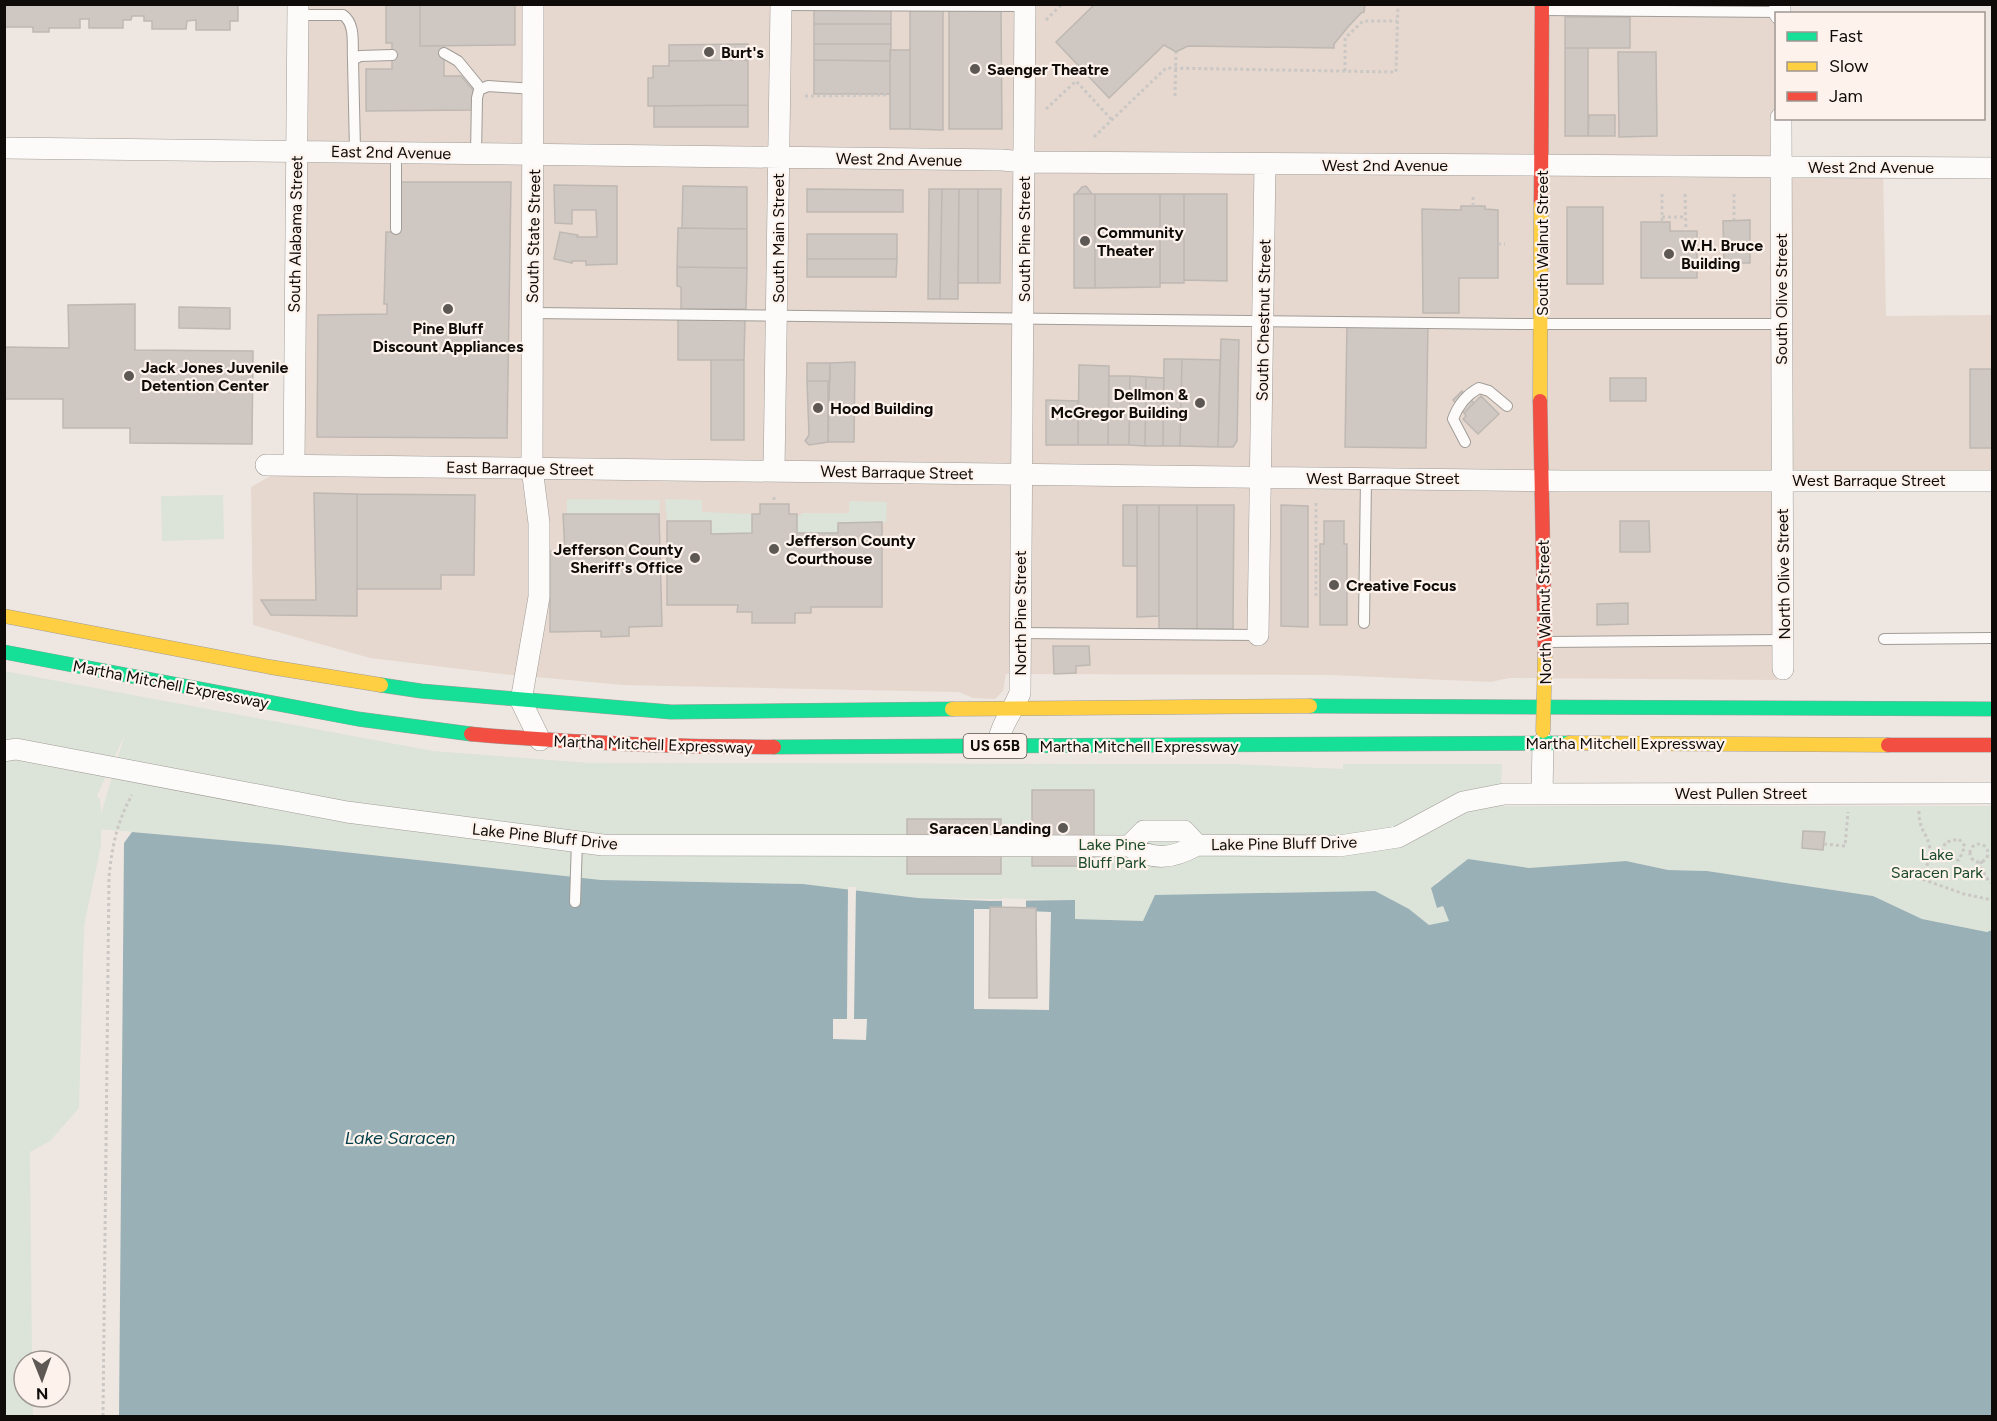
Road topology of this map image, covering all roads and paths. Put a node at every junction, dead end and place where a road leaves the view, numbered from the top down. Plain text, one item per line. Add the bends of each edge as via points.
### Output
1 (533, 4) edge
2 (1062, 4) edge
3 (1398, 4) edge
4 (781, 5) edge
5 (1025, 5) edge
6 (1542, 7) edge
7 (298, 10) edge
8 (1780, 10) edge
9 (1046, 20) dead end
10 (1397, 21) junction
11 (1348, 27) dead end
12 (1353, 31) junction
13 (1176, 52) dead end
14 (444, 53) dead end
15 (392, 55) dead end
16 (353, 60) junction
17 (1176, 68) junction
18 (1345, 71) junction
19 (481, 89) junction
20 (534, 89) junction
21 (888, 95) dead end
22 (805, 96) dead end
23 (1175, 96) dead end
24 (1046, 109) dead end
25 (1112, 120) junction
26 (1780, 120) edge
27 (1094, 137) dead end
28 (4, 148) edge
29 (296, 150) junction
30 (355, 151) junction
31 (396, 152) junction
32 (477, 153) junction
33 (534, 155) junction
34 (778, 158) junction
35 (1024, 162) junction
36 (1265, 164) junction
37 (1542, 165) junction
38 (1781, 167) junction
39 (1992, 168) edge
40 (1662, 194) dead end
41 (1685, 194) dead end
42 (1734, 194) dead end
43 (1473, 196) dead end
44 (1473, 206) dead end
45 (1662, 217) junction
46 (1686, 217) junction
47 (1734, 220) dead end
48 (1662, 222) dead end
49 (396, 229) dead end
50 (1686, 231) dead end
51 (1498, 244) dead end
52 (1505, 244) dead end
53 (532, 313) junction
54 (777, 314) junction
55 (1023, 318) junction
56 (1264, 319) junction
57 (1781, 324) junction
58 (1542, 325) junction
59 (1507, 406) dead end
60 (1465, 442) dead end
61 (294, 464) junction
62 (266, 465) dead end
63 (532, 468) junction
64 (774, 471) junction
65 (1021, 473) junction
66 (1259, 476) junction
67 (1366, 478) junction
68 (1782, 480) junction
69 (1541, 481) junction
70 (1992, 481) edge
71 (774, 495) dead end
72 (774, 500) dead end
73 (1317, 501) dead end
74 (1317, 596) dead end
75 (4, 616) edge
76 (1364, 623) dead end
77 (1019, 633) junction
78 (1258, 635) joint
79 (1992, 638) edge
80 (1884, 639) dead end
81 (1783, 640) junction
82 (1546, 642) junction
83 (4, 652) edge
84 (1783, 669) dead end
85 (520, 701) junction
86 (1544, 709) junction
87 (1992, 709) edge
88 (1013, 711) junction
89 (540, 741) junction
90 (1543, 743) junction
91 (1992, 745) edge
92 (997, 746) junction
93 (4, 751) edge
94 (1992, 793) edge
95 (1542, 794) junction
96 (132, 795) dead end
97 (1919, 810) dead end
98 (1860, 811) dead end
99 (577, 841) junction
100 (1824, 844) dead end
101 (1941, 851) junction
102 (1929, 852) junction
103 (1965, 852) junction
104 (1970, 852) junction
105 (1990, 853) edge
106 (1981, 861) junction
107 (1990, 883) dead end
108 (1992, 900) edge
109 (575, 902) dead end
110 (103, 1416) edge

1 - 20 street, South State Street
2 - 9 path
3 - 10 path
4 - 5 lane
4 - 34 street, South Main Street
5 - 35 street, South Pine Street
6 - 8 lane
6 - 37 main road, South Walnut Street
7 - 16 lane via 343,15 348,19
7 - 29 street, South Alabama Street
10 - 12 path via 1363,21
10 - 18 path via 1396,72
11 - 12 path
12 - 18 path via 1345,38
13 - 17 path
14 - 19 lane via 458,61
15 - 16 lane via 360,56
16 - 30 lane
17 - 18 path
17 - 23 path
17 - 25 path via 1166,68
19 - 20 lane
19 - 32 lane via 477,98
20 - 33 street, South State Street
21 - 22 path
24 - 25 path via 1076,81
25 - 27 path
26 - 38 street, South Olive Street
28 - 29 street, East 2nd Avenue
29 - 30 street, East 2nd Avenue
29 - 61 street, South Alabama Street
30 - 31 street, East 2nd Avenue
31 - 32 street, East 2nd Avenue
31 - 49 lane
32 - 33 street, East 2nd Avenue
33 - 34 street, East 2nd Avenue
33 - 53 street, South State Street
34 - 35 street, West 2nd Avenue
34 - 54 street, South Main Street
35 - 36 street, West 2nd Avenue
35 - 55 street, South Pine Street
36 - 37 street, West 2nd Avenue
36 - 56 street, South Chestnut Street
37 - 38 street, West 2nd Avenue
37 - 58 main road, South Walnut Street
38 - 39 street, West 2nd Avenue
38 - 57 street, South Olive Street
40 - 45 path
41 - 46 path
42 - 47 path
43 - 44 path
45 - 46 path
45 - 48 path
46 - 50 path
51 - 52 path
53 - 54 lane
53 - 63 street, South State Street
54 - 55 lane
54 - 64 street, South Main Street
55 - 56 lane
55 - 65 street, South Pine Street
56 - 58 lane
56 - 66 street, South Chestnut Street
57 - 58 lane
57 - 68 street, South Olive Street
58 - 69 main road, South Walnut Street
59 - 60 lane via 1489,391 1479,388 1470,393 1453,419
61 - 62 street, East Barraque Street
61 - 63 street, East Barraque Street
63 - 64 street, East Barraque Street
63 - 85 street, South State Street via 539,523 539,597
64 - 65 street, West Barraque Street
65 - 66 street, West Barraque Street
65 - 77 street, North Pine Street
66 - 67 street, West Barraque Street
66 - 78 street, South Chestnut Street
67 - 69 street, West Barraque Street
67 - 76 lane
68 - 69 street, West Barraque Street
68 - 70 street, West Barraque Street
68 - 81 street, North Olive Street
69 - 82 main road, North Walnut Street
71 - 72 path
73 - 74 path
75 - 85 main road, Martha Mitchell Expressway / US 65B via 270,667 421,691
77 - 78 lane
77 - 88 street, North Pine Street via 1020,693
79 - 80 lane
81 - 82 lane
81 - 84 street, North Olive Street
82 - 86 main road, North Walnut Street
83 - 89 main road, Martha Mitchell Expressway / US 65B via 358,719
85 - 88 main road, Martha Mitchell Expressway / US 65B via 671,712
85 - 89 street
86 - 87 main road, Martha Mitchell Expressway / US 65B
86 - 88 main road, Martha Mitchell Expressway / US 65B via 1325,706
86 - 90 main road, North Walnut Street
88 - 92 street, North Pine Street via 1001,725
89 - 92 main road, Martha Mitchell Expressway / US 65B via 701,747
90 - 91 main road, Martha Mitchell Expressway / US 65B
90 - 92 main road, Martha Mitchell Expressway / US 65B
90 - 95 street
93 - 99 street, Lake Pine Bluff Drive via 16,749 346,812
94 - 95 street, West Pullen Street
95 - 99 street, Lake Pine Bluff Drive via 1504,794 1463,802 1398,837 1339,846 1197,845 1178,856 1146,856 1129,846 615,845
96 - 110 path via 118,820 109,877
97 - 102 path
98 - 100 path via 1848,811 1845,846
99 - 109 lane
101 - 102 path
101 - 103 path via 1949,860 1959,860
101 - 103 path via 1946,842 1959,839
102 - 108 path via 1922,879
103 - 104 path
104 - 105 path via 1977,844 1983,844
104 - 106 path via 1972,860
105 - 106 path
106 - 107 path

